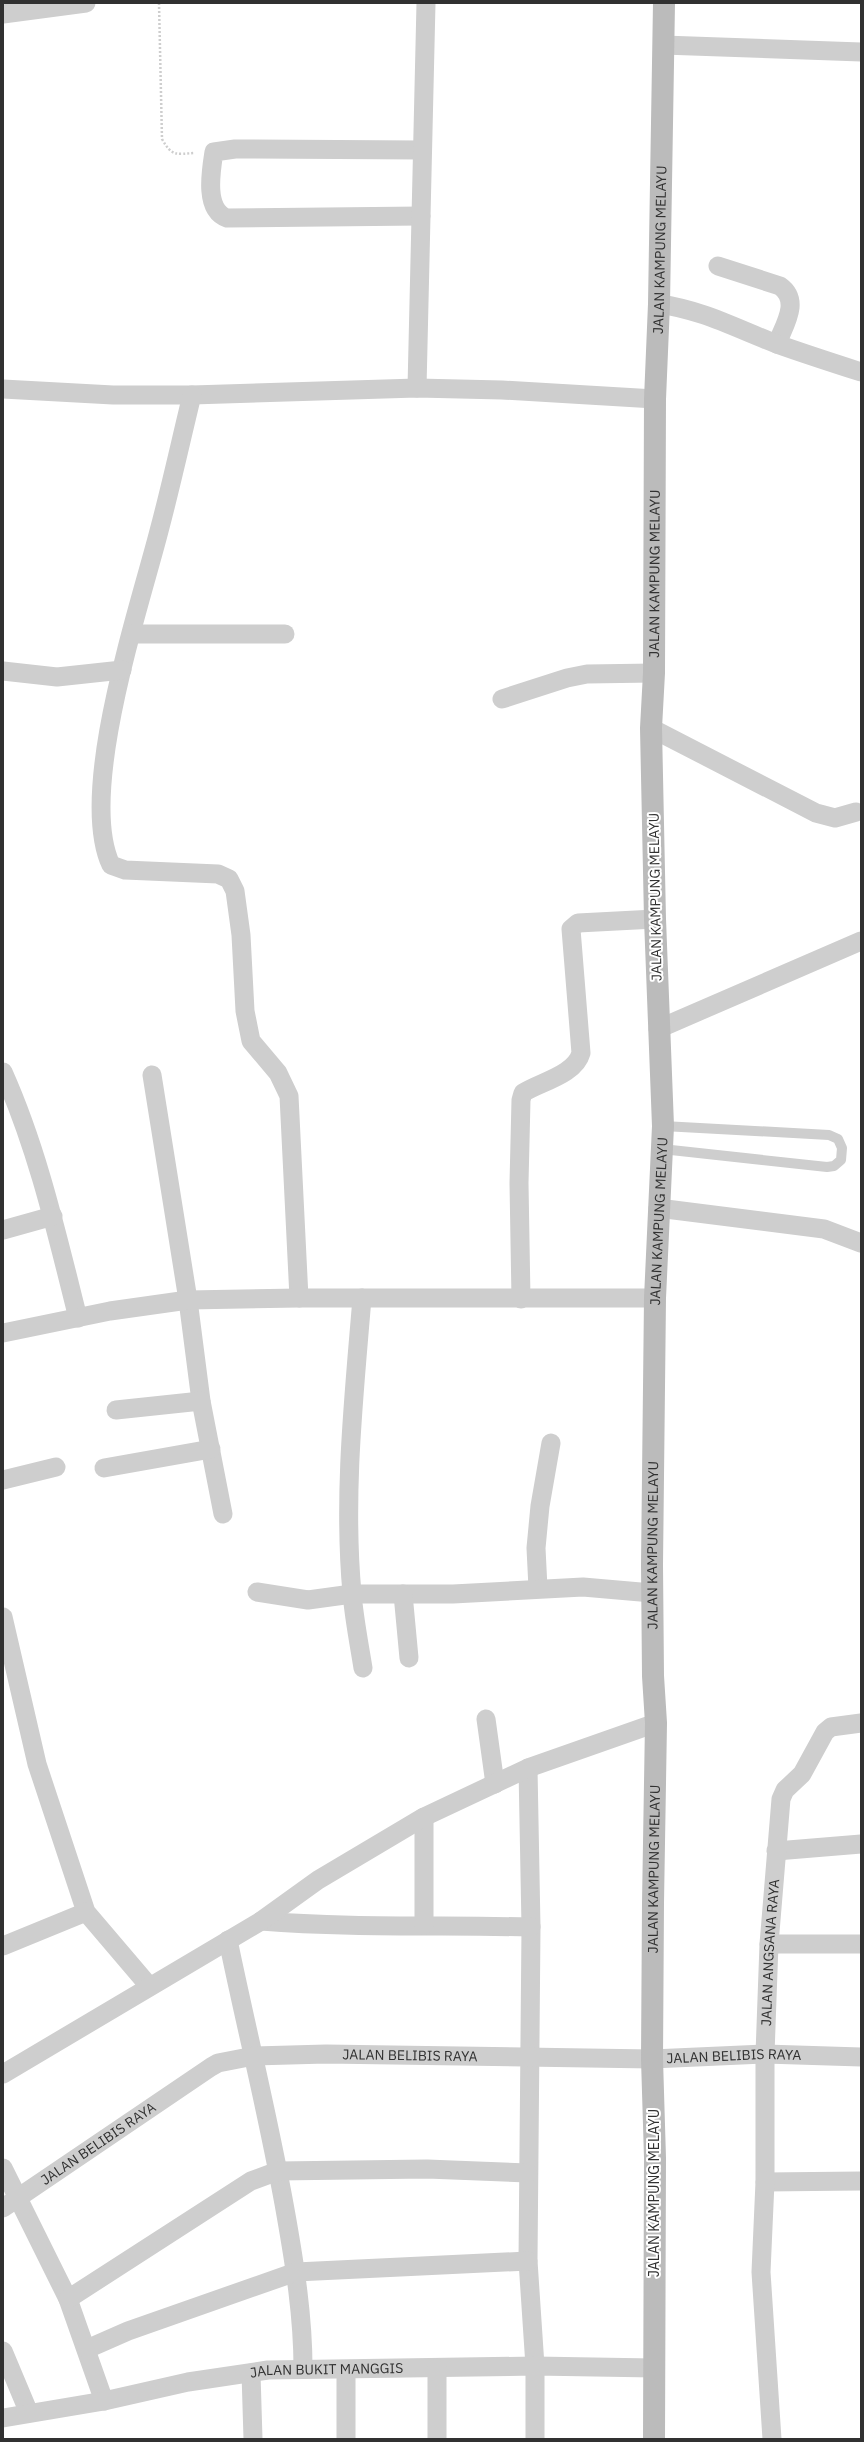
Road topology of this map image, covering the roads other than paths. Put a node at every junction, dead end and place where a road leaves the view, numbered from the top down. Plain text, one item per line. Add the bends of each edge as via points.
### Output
1 (86, 3) edge
2 (426, 3) edge
3 (664, 3) edge
4 (3, 14) edge
5 (663, 45) junction
6 (861, 52) edge
7 (421, 150) junction
8 (421, 216) junction
9 (718, 266) dead end
10 (659, 304) junction
11 (778, 344) junction
12 (861, 372) edge
13 (417, 388) junction
14 (3, 389) edge
15 (192, 395) junction
16 (655, 399) junction
17 (132, 634) junction
18 (285, 634) dead end
19 (122, 670) junction
20 (3, 671) edge
21 (654, 673) junction
22 (502, 699) dead end
23 (651, 728) junction
24 (856, 812) dead end
25 (655, 919) junction
26 (861, 941) edge
27 (658, 1029) junction
28 (3, 1072) edge
29 (152, 1075) dead end
30 (10, 1103) edge
31 (663, 1126) junction
32 (662, 1149) junction
33 (658, 1208) junction
34 (53, 1216) junction
35 (3, 1230) edge
36 (861, 1243) edge
37 (299, 1298) junction
38 (362, 1298) junction
39 (655, 1298) junction
40 (521, 1299) junction
41 (188, 1300) junction
42 (78, 1318) junction
43 (3, 1333) edge
44 (201, 1401) junction
45 (116, 1410) dead end
46 (551, 1443) dead end
47 (211, 1449) junction
48 (56, 1467) dead end
49 (104, 1468) dead end
50 (3, 1480) edge
51 (223, 1514) dead end
52 (538, 1588) junction
53 (257, 1592) dead end
54 (652, 1593) junction
55 (352, 1594) junction
56 (403, 1594) junction
57 (4, 1627) edge
58 (409, 1658) dead end
59 (363, 1668) dead end
60 (486, 1719) dead end
61 (656, 1723) junction
62 (861, 1723) edge
63 (528, 1768) junction
64 (495, 1784) junction
65 (424, 1817) junction
66 (861, 1844) edge
67 (776, 1851) junction
68 (86, 1912) junction
69 (261, 1921) junction
70 (424, 1925) junction
71 (531, 1927) junction
72 (228, 1940) junction
73 (769, 1944) junction
74 (861, 1944) edge
75 (3, 1946) edge
76 (149, 1986) junction
77 (765, 2054) junction
78 (254, 2056) junction
79 (530, 2057) junction
80 (861, 2057) edge
81 (652, 2059) junction
82 (3, 2074) edge
83 (3, 2168) edge
84 (278, 2171) junction
85 (528, 2173) junction
86 (861, 2180) edge
87 (765, 2182) junction
88 (19, 2197) junction
89 (3, 2208) edge
90 (528, 2260) junction
91 (296, 2272) junction
92 (68, 2298) junction
93 (86, 2349) junction
94 (3, 2351) edge
95 (535, 2366) junction
96 (303, 2368) junction
97 (437, 2368) junction
98 (654, 2368) junction
99 (346, 2370) junction
100 (250, 2373) junction
101 (104, 2401) junction
102 (29, 2413) junction
103 (3, 2418) edge
104 (253, 2439) edge
105 (346, 2439) edge
106 (436, 2439) edge
107 (535, 2439) edge
108 (654, 2439) edge
109 (772, 2439) edge

1 - 4 street
2 - 7 street
3 - 5 main road, JALAN KAMPUNG MELAYU
5 - 6 street
5 - 10 main road, JALAN KAMPUNG MELAYU
7 - 8 street
7 - 8 street via 235,148 214,152 210,176 214,207 219,215 227,218
8 - 13 street
9 - 11 street via 780,286 788,292 792,304
10 - 11 street via 687,308
10 - 16 main road, JALAN KAMPUNG MELAYU
11 - 12 street
13 - 15 street
13 - 16 street
14 - 15 street
15 - 17 street
16 - 21 main road, JALAN KAMPUNG MELAYU
17 - 18 street
17 - 19 street
19 - 20 street via 57,677
19 - 37 street via 102,773 104,851 111,865 125,870 218,874 229,879 235,891 242,942 245,1011 251,1041 278,1073 289,1096
21 - 22 street via 587,674
21 - 23 main road, JALAN KAMPUNG MELAYU
23 - 24 street via 816,813 835,818
23 - 25 main road, JALAN KAMPUNG MELAYU
25 - 27 main road, JALAN KAMPUNG MELAYU
25 - 40 street via 578,923 571,929 581,1053 579,1059 566,1071 523,1093 521,1100
26 - 27 street
27 - 31 main road, JALAN KAMPUNG MELAYU
28 - 30 street
29 - 41 street
30 - 34 street
31 - 32 main road, JALAN KAMPUNG MELAYU
31 - 32 lane via 829,1135 838,1139 842,1148 841,1160 834,1166 827,1167
32 - 33 main road, JALAN KAMPUNG MELAYU
33 - 36 street via 824,1229
33 - 39 main road, JALAN KAMPUNG MELAYU
34 - 35 street
34 - 42 street
37 - 38 street
37 - 41 street
38 - 40 street
38 - 55 street via 350,1444
39 - 40 street
39 - 54 main road, JALAN KAMPUNG MELAYU
41 - 42 street
41 - 44 street
42 - 43 street
44 - 45 street
44 - 47 street
46 - 52 street via 536,1548
47 - 49 street
47 - 51 street
48 - 50 street
52 - 54 street via 583,1587
52 - 56 street via 453,1594
53 - 55 street via 308,1600
54 - 61 main road, JALAN KAMPUNG MELAYU
55 - 56 street
55 - 59 street
56 - 58 street
57 - 68 street via 37,1764
60 - 64 street
61 - 63 street
61 - 81 main road, JALAN KAMPUNG MELAYU
62 - 67 street, JALAN ANGSANA RAYA via 831,1727 825,1732 802,1774 785,1790 781,1799
63 - 64 street
63 - 71 street
64 - 65 street
65 - 69 street via 318,1880
65 - 70 street
66 - 67 street
67 - 73 street, JALAN ANGSANA RAYA
68 - 75 street
68 - 76 street
69 - 70 street via 362,1927
69 - 72 street
70 - 71 street
71 - 79 street
72 - 76 street
72 - 78 street
73 - 74 street
73 - 77 street, JALAN ANGSANA RAYA
76 - 82 street
77 - 80 street, JALAN BELIBIS RAYA
77 - 81 street, JALAN BELIBIS RAYA
77 - 87 street, JALAN ANGSANA RAYA
78 - 79 street, JALAN BELIBIS RAYA via 326,2054
78 - 84 street
78 - 88 street, JALAN BELIBIS RAYA via 210,2067
79 - 81 street, JALAN BELIBIS RAYA
79 - 85 street
81 - 98 main road, JALAN KAMPUNG MELAYU via 656,2158
83 - 88 street
84 - 85 street via 427,2169
84 - 91 street
84 - 92 street via 251,2181
85 - 90 street
86 - 87 street
87 - 109 street, JALAN ANGSANA RAYA via 761,2272
88 - 89 street, JALAN BELIBIS RAYA
88 - 92 street
90 - 91 street
90 - 95 street
91 - 93 street via 128,2331
91 - 96 street via 303,2330
92 - 93 street
93 - 101 street
94 - 102 street
95 - 97 street, JALAN BUKIT MANGGIS
95 - 98 street, JALAN BUKIT MANGGIS
95 - 107 street
96 - 99 street, JALAN BUKIT MANGGIS
96 - 100 street, JALAN BUKIT MANGGIS
97 - 99 street, JALAN BUKIT MANGGIS
97 - 106 street
98 - 108 main road, JALAN KAMPUNG MELAYU
99 - 105 street
100 - 101 street, JALAN BUKIT MANGGIS via 188,2382
100 - 104 street
101 - 102 street, JALAN BUKIT MANGGIS
102 - 103 street, JALAN BUKIT MANGGIS

